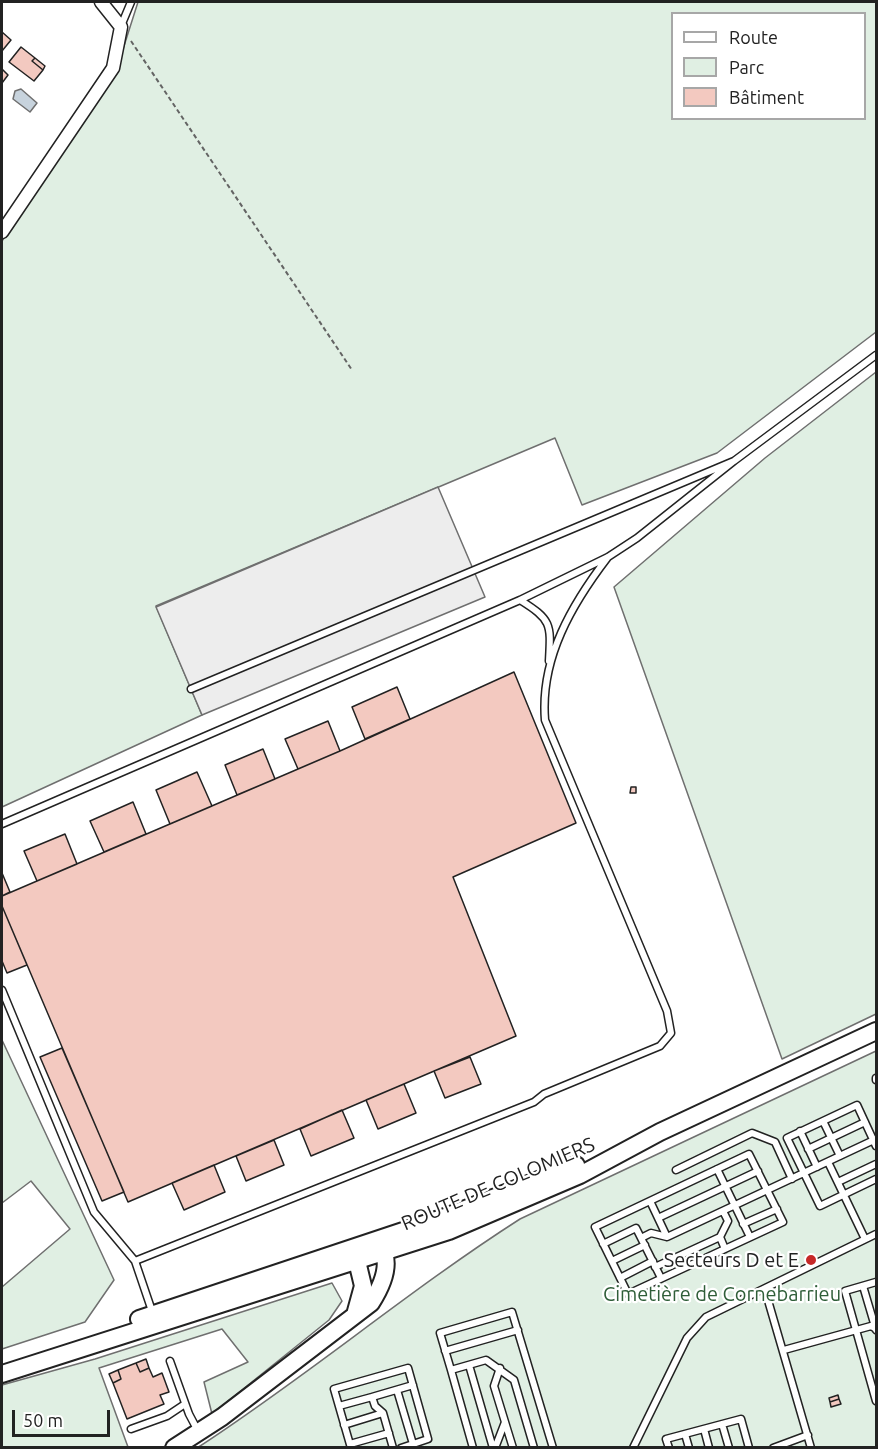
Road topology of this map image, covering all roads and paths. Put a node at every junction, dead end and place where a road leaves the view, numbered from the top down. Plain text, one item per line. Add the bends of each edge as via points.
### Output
1 (101, 2) edge
2 (131, 2) edge
3 (121, 27) junction
4 (2, 232) edge
5 (876, 354) edge
6 (351, 370) dead end
7 (734, 461) junction
8 (608, 557) junction
9 (520, 600) junction
10 (548, 668) junction
11 (191, 689) dead end
12 (2, 824) edge
13 (2, 990) edge
14 (876, 1031) edge
15 (823, 1121) junction
16 (865, 1122) junction
17 (800, 1131) junction
18 (831, 1138) junction
19 (876, 1142) edge
20 (808, 1149) junction
21 (840, 1156) junction
22 (828, 1162) junction
23 (876, 1164) edge
24 (817, 1167) junction
25 (717, 1169) junction
26 (676, 1170) dead end
27 (758, 1171) junction
28 (804, 1173) junction
29 (792, 1179) junction
30 (876, 1179) edge
31 (838, 1182) junction
32 (726, 1186) junction
33 (768, 1190) junction
34 (844, 1194) junction
35 (650, 1201) junction
36 (734, 1206) junction
37 (777, 1209) junction
38 (723, 1211) junction
39 (658, 1218) junction
40 (743, 1224) junction
41 (876, 1234) edge
42 (667, 1237) junction
43 (720, 1237) junction
44 (750, 1237) junction
45 (865, 1239) junction
46 (643, 1242) junction
47 (603, 1244) junction
48 (725, 1249) junction
49 (377, 1250) junction
50 (135, 1261) junction
51 (357, 1261) junction
52 (612, 1261) junction
53 (654, 1264) junction
54 (620, 1278) junction
55 (661, 1278) junction
56 (876, 1282) edge
57 (863, 1286) junction
58 (765, 1290) junction
59 (153, 1314) junction
60 (355, 1315) junction
61 (518, 1330) junction
62 (856, 1330) junction
63 (876, 1330) edge
64 (784, 1350) junction
65 (445, 1351) junction
66 (170, 1361) dead end
67 (2, 1365) edge
68 (469, 1365) junction
69 (500, 1368) junction
70 (451, 1370) junction
71 (2, 1374) edge
72 (413, 1385) junction
73 (397, 1390) junction
74 (372, 1397) junction
75 (876, 1401) edge
76 (185, 1404) junction
77 (339, 1406) junction
78 (383, 1413) junction
79 (505, 1422) junction
80 (722, 1424) junction
81 (344, 1425) junction
82 (704, 1429) junction
83 (131, 1430) dead end
84 (199, 1432) junction
85 (389, 1433) junction
86 (685, 1434) junction
87 (808, 1436) junction
88 (413, 1444) junction
89 (350, 1446) edge
90 (174, 1448) edge
91 (393, 1448) edge
92 (401, 1448) edge
93 (473, 1448) edge
94 (494, 1448) edge
95 (513, 1448) edge
96 (534, 1448) edge
97 (553, 1448) edge
98 (633, 1448) edge
99 (669, 1448) edge
100 (689, 1448) edge
101 (709, 1448) edge
102 (729, 1448) edge
103 (749, 1448) edge
104 (773, 1448) edge
105 (812, 1448) edge

1 - 3 street
2 - 3 lane
3 - 4 street via 113,68
3 - 6 path
5 - 7 lane
7 - 8 lane
7 - 11 lane
8 - 9 lane
8 - 10 lane via 577,598
9 - 10 lane via 543,615 551,628
9 - 12 lane
10 - 50 lane via 543,700 545,720 667,1011 672,1033 660,1046 544,1094 534,1102
13 - 50 lane via 94,1212
14 - 49 main road, ROUTE DE COLOMIERS via 536,1195 449,1231
15 - 16 lane via 857,1104
15 - 17 lane
15 - 18 lane
16 - 18 lane
16 - 19 lane
17 - 20 lane
17 - 28 lane via 787,1138
18 - 20 lane
18 - 21 lane
19 - 21 lane
20 - 24 lane
21 - 22 lane
22 - 24 lane
22 - 31 lane
23 - 31 lane
24 - 28 lane
25 - 27 lane via 749,1154
25 - 32 lane
25 - 35 lane
26 - 29 lane via 752,1133 775,1142
27 - 32 lane
27 - 33 lane
28 - 29 lane
28 - 34 lane via 820,1206
29 - 33 lane
30 - 34 lane
31 - 34 lane
32 - 36 lane
32 - 39 lane
33 - 36 lane
33 - 37 lane
34 - 45 lane
35 - 39 lane
35 - 47 lane via 595,1227
36 - 38 lane
36 - 40 lane
37 - 40 lane
37 - 44 lane via 783,1222
38 - 42 lane
38 - 43 lane via 728,1221
39 - 42 lane
40 - 44 lane
41 - 45 lane
42 - 46 lane via 651,1233
43 - 48 lane
43 - 53 lane
44 - 48 lane
45 - 58 lane
46 - 47 lane via 636,1228
46 - 52 lane
46 - 53 lane
47 - 52 lane
48 - 55 lane
49 - 51 main road
49 - 59 main road
49 - 60 main road, ROUTE DE COLOMIERS via 385,1270 380,1289 371,1303
50 - 59 lane
51 - 60 main road via 363,1286
51 - 71 main road
52 - 54 lane
53 - 54 lane
53 - 55 lane
54 - 55 lane via 628,1294
56 - 57 lane
57 - 62 lane via 845,1290
57 - 63 lane
58 - 64 lane
58 - 98 lane via 706,1317 687,1338
59 - 67 main road
60 - 84 main road, ROUTE DE COLOMIERS
61 - 65 lane
61 - 65 lane via 512,1312 440,1333
61 - 97 lane
62 - 63 lane via 871,1326
62 - 64 lane
62 - 75 lane
64 - 87 lane
65 - 70 lane
66 - 76 lane
68 - 69 lane via 486,1360
68 - 70 lane
68 - 94 lane
69 - 79 lane via 494,1386
69 - 96 lane via 514,1380
70 - 93 lane
72 - 73 lane
72 - 77 lane via 408,1368 334,1389
72 - 88 lane via 428,1439
73 - 74 lane
73 - 88 lane
74 - 77 lane
74 - 78 lane
76 - 83 lane via 167,1416
76 - 84 lane
77 - 81 lane
78 - 81 lane
78 - 85 lane
79 - 94 lane
79 - 95 lane
80 - 82 lane
80 - 102 lane
80 - 103 lane via 741,1419
81 - 89 lane
82 - 86 lane
82 - 101 lane
84 - 90 main road, ROUTE DE COLOMIERS
85 - 89 lane
85 - 91 lane
86 - 99 lane via 666,1439
86 - 100 lane
87 - 104 lane
87 - 105 lane
88 - 92 lane

